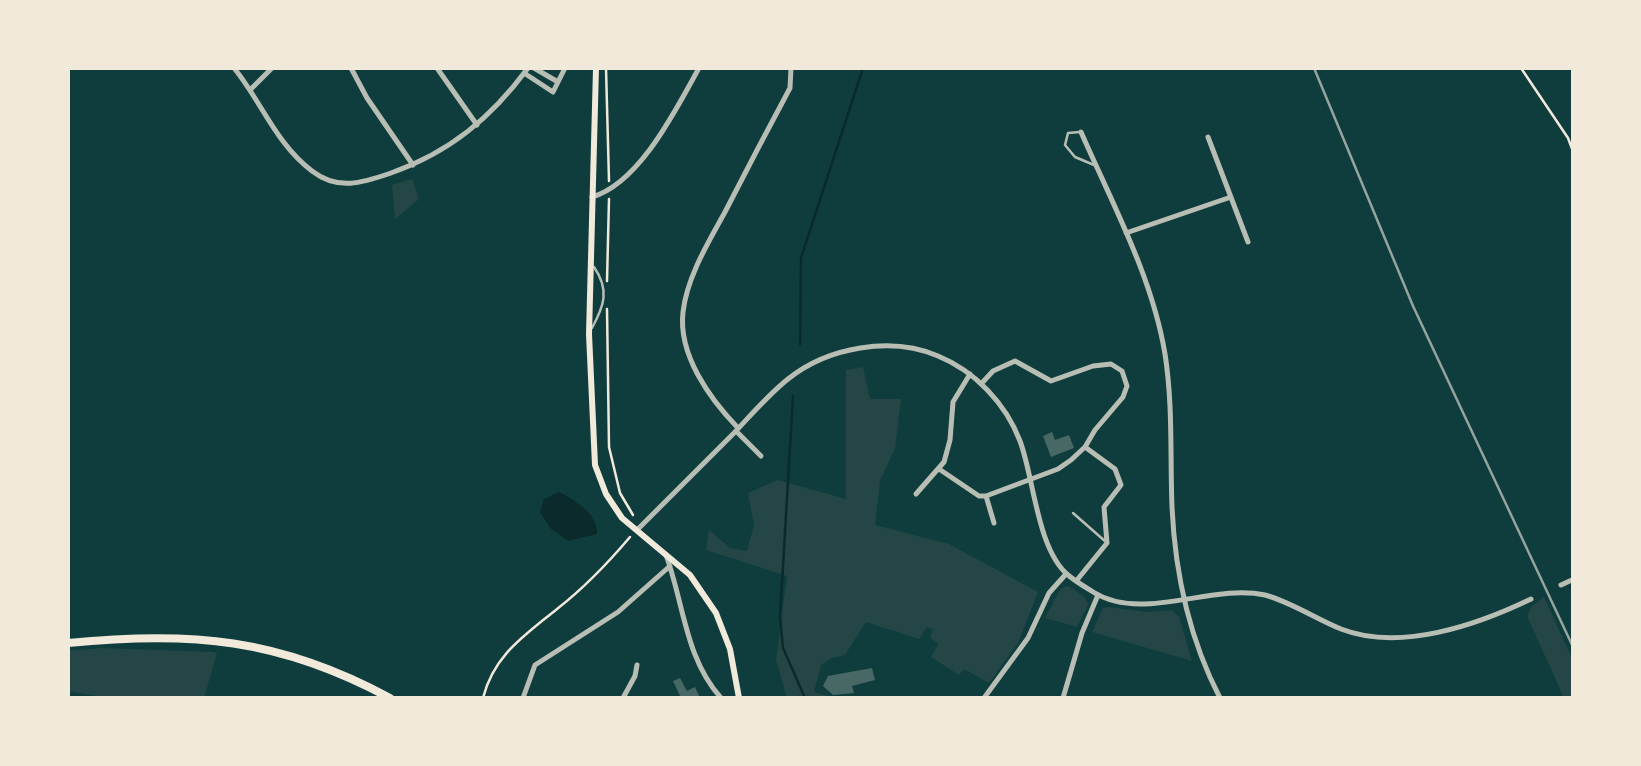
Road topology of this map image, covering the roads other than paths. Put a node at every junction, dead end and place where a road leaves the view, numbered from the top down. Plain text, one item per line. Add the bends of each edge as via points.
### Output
1 (234, 68) edge
2 (272, 68) edge
3 (351, 68) edge
4 (437, 68) edge
5 (565, 68) edge
6 (596, 68) edge
7 (699, 68) edge
8 (790, 68) edge
9 (529, 69) edge
10 (558, 82) junction
11 (251, 89) junction
12 (477, 126) junction
13 (1081, 132) joint
14 (1208, 137) dead end
15 (413, 165) junction
16 (1096, 165) junction
17 (592, 197) junction
18 (1231, 197) junction
19 (1126, 233) junction
20 (1248, 242) dead end
21 (590, 259) junction
22 (590, 334) junction
23 (970, 374) junction
24 (981, 384) junction
25 (737, 430) junction
26 (1085, 448) junction
27 (762, 456) dead end
28 (939, 469) junction
29 (1032, 478) junction
30 (916, 494) dead end
31 (986, 496) junction
32 (1072, 513) dead end
33 (994, 523) dead end
34 (633, 534) junction
35 (1107, 543) junction
36 (665, 552) junction
37 (670, 566) junction
38 (1066, 574) junction
39 (1574, 579) edge
40 (1077, 580) junction
41 (1560, 585) dead end
42 (1098, 595) junction
43 (1184, 599) junction
44 (1531, 599) dead end
45 (68, 643) edge
46 (637, 665) dead end
47 (390, 698) edge
48 (523, 698) edge
49 (623, 698) edge
50 (721, 698) edge
51 (739, 698) edge
52 (984, 698) edge
53 (1063, 698) edge
54 (1220, 698) edge

1 - 11 street
2 - 11 street
3 - 15 street
4 - 12 street
5 - 10 street
6 - 17 main road
7 - 17 street via 639,164
8 - 25 street via 790,88 704,252 682,314 698,372
9 - 10 street
9 - 10 street via 553,92
9 - 12 street
11 - 15 street via 296,157 331,183 356,184
12 - 15 street
13 - 16 street
13 - 16 lane via 1068,133 1064,145 1075,158
14 - 18 street
16 - 19 street
17 - 21 main road
18 - 19 street
18 - 20 street
19 - 43 street via 1164,352
21 - 22 main road
21 - 22 lane via 605,293
22 - 34 main road via 595,465
23 - 24 street
23 - 25 street via 950,360 901,345 848,351 790,378
23 - 28 street via 954,402 948,452
24 - 26 street via 1015,361 1051,381 1103,364 1117,366 1127,386
24 - 29 street via 1015,430
25 - 27 street
25 - 34 street
26 - 29 street
26 - 35 street via 1120,479 1104,508
28 - 30 street
28 - 31 street
29 - 31 street
29 - 38 street via 1045,536
31 - 33 street
32 - 35 lane
34 - 36 main road
35 - 40 street
36 - 37 street
36 - 51 main road via 716,613
37 - 48 street via 618,612 535,664
37 - 50 street via 692,648
38 - 40 street
38 - 52 street
39 - 41 street
40 - 42 street
42 - 43 street via 1149,603
42 - 53 street
43 - 44 street via 1238,592 1268,596 1344,631 1409,637
43 - 54 street
45 - 47 main road via 154,636 228,641 313,663
46 - 49 street

